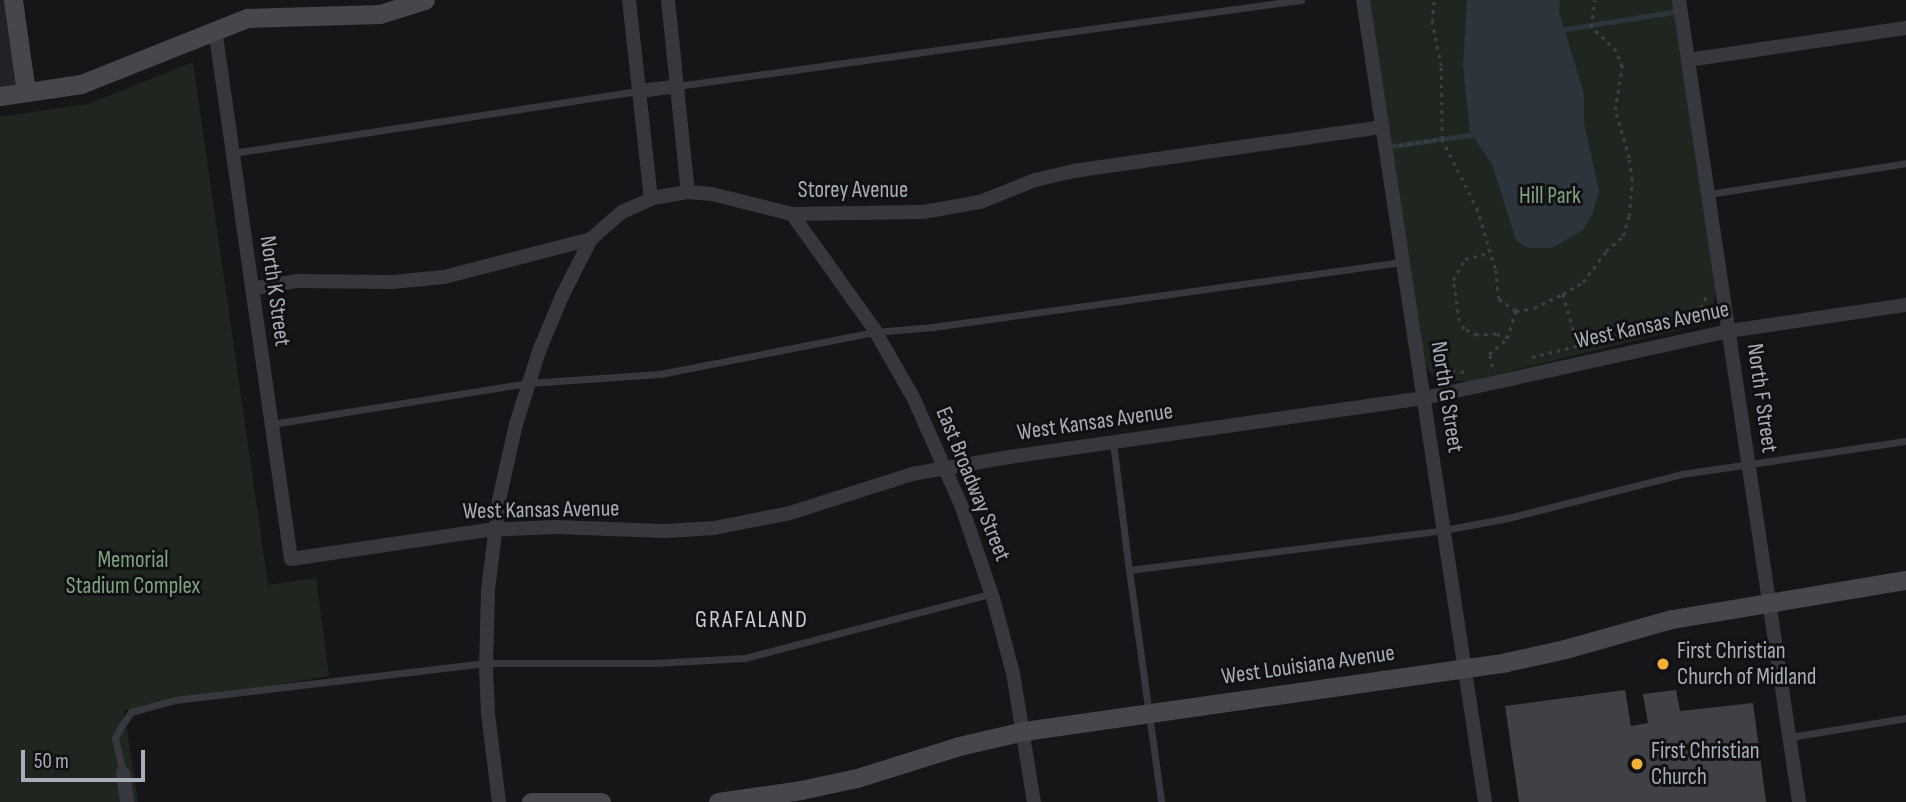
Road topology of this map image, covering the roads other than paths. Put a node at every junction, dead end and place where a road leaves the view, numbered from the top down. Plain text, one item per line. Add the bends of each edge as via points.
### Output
1 (13, 0) edge
2 (425, 0) edge
3 (629, 0) edge
4 (668, 0) edge
5 (1301, 0) edge
6 (1363, 0) edge
7 (1679, 0) edge
8 (1906, 28) edge
9 (215, 29) junction
10 (1688, 60) junction
11 (677, 86) junction
12 (639, 90) junction
13 (26, 92) junction
14 (0, 96) edge
15 (1383, 127) junction
16 (232, 153) junction
17 (1906, 163) edge
18 (688, 192) junction
19 (1709, 194) junction
20 (651, 199) junction
21 (792, 214) junction
22 (591, 239) junction
23 (1403, 262) junction
24 (252, 289) junction
25 (1906, 304) edge
26 (1729, 331) junction
27 (875, 332) junction
28 (529, 383) junction
29 (1424, 398) junction
30 (271, 424) junction
31 (1906, 441) edge
32 (1113, 442) junction
33 (1748, 464) junction
34 (946, 469) junction
35 (496, 530) junction
36 (1444, 530) junction
37 (291, 559) joint
38 (1129, 570) junction
39 (1906, 580) edge
40 (992, 593) junction
41 (1769, 600) junction
42 (486, 663) junction
43 (1465, 668) junction
44 (1149, 712) junction
45 (1906, 718) edge
46 (1024, 731) junction
47 (1789, 737) junction
48 (123, 773) joint
49 (127, 802) edge
50 (499, 802) edge
51 (531, 802) edge
52 (601, 802) edge
53 (718, 802) edge
54 (1034, 802) edge
55 (1161, 802) edge
56 (1485, 802) edge
57 (1799, 802) edge

1 - 13 street
2 - 9 street via 380,14 247,18
3 - 12 street
4 - 11 street
5 - 11 lane
6 - 15 street, North G Street
7 - 10 street, North F Street
8 - 10 street
9 - 13 street via 81,84
9 - 16 street, North K Street
10 - 19 street, North F Street
11 - 12 street
11 - 18 street
12 - 16 lane
12 - 20 street
13 - 14 street
15 - 21 street, Storey Avenue via 1073,171 958,208 894,214
15 - 23 street, North G Street
16 - 24 street, North K Street
17 - 19 lane
18 - 20 street, Storey Avenue
18 - 21 street, Storey Avenue
19 - 26 street, North F Street
20 - 22 street, Storey Avenue via 622,212
21 - 27 street, East Broadway Street
22 - 24 street, Storey Avenue via 444,277 392,282 297,281
22 - 28 street via 563,295
23 - 27 lane
23 - 29 street, North G Street
24 - 30 street, North K Street
25 - 26 street, West Kansas Avenue
26 - 29 street, West Kansas Avenue via 1583,363 1493,375
26 - 33 street, North F Street
27 - 28 lane via 660,374
27 - 34 street, East Broadway Street via 913,397
28 - 30 lane
28 - 35 street via 509,454
29 - 32 street, West Kansas Avenue
29 - 36 street, North G Street
30 - 37 street, North K Street
31 - 33 lane
32 - 34 street, West Kansas Avenue
32 - 38 lane
33 - 36 lane via 1682,474 1532,513
33 - 41 street, North F Street
34 - 35 street, West Kansas Avenue via 890,480 790,513 714,528
34 - 40 street, East Broadway Street
35 - 37 street, West Kansas Avenue
35 - 42 street
36 - 38 lane
36 - 43 street, North G Street
38 - 44 lane
39 - 41 street, West Louisiana Avenue
40 - 42 lane via 746,658
40 - 46 street, East Broadway Street
41 - 43 street, West Louisiana Avenue via 1672,619 1550,653
41 - 47 street, North F Street
42 - 48 lane via 175,700 131,712 115,738
42 - 50 street
43 - 44 street, West Louisiana Avenue
43 - 56 street, North G Street
44 - 46 street, West Louisiana Avenue
44 - 55 lane
45 - 47 lane
46 - 53 street, West Louisiana Avenue via 857,778
46 - 54 street, East Broadway Street
47 - 57 street, North F Street
48 - 49 street
51 - 52 street

